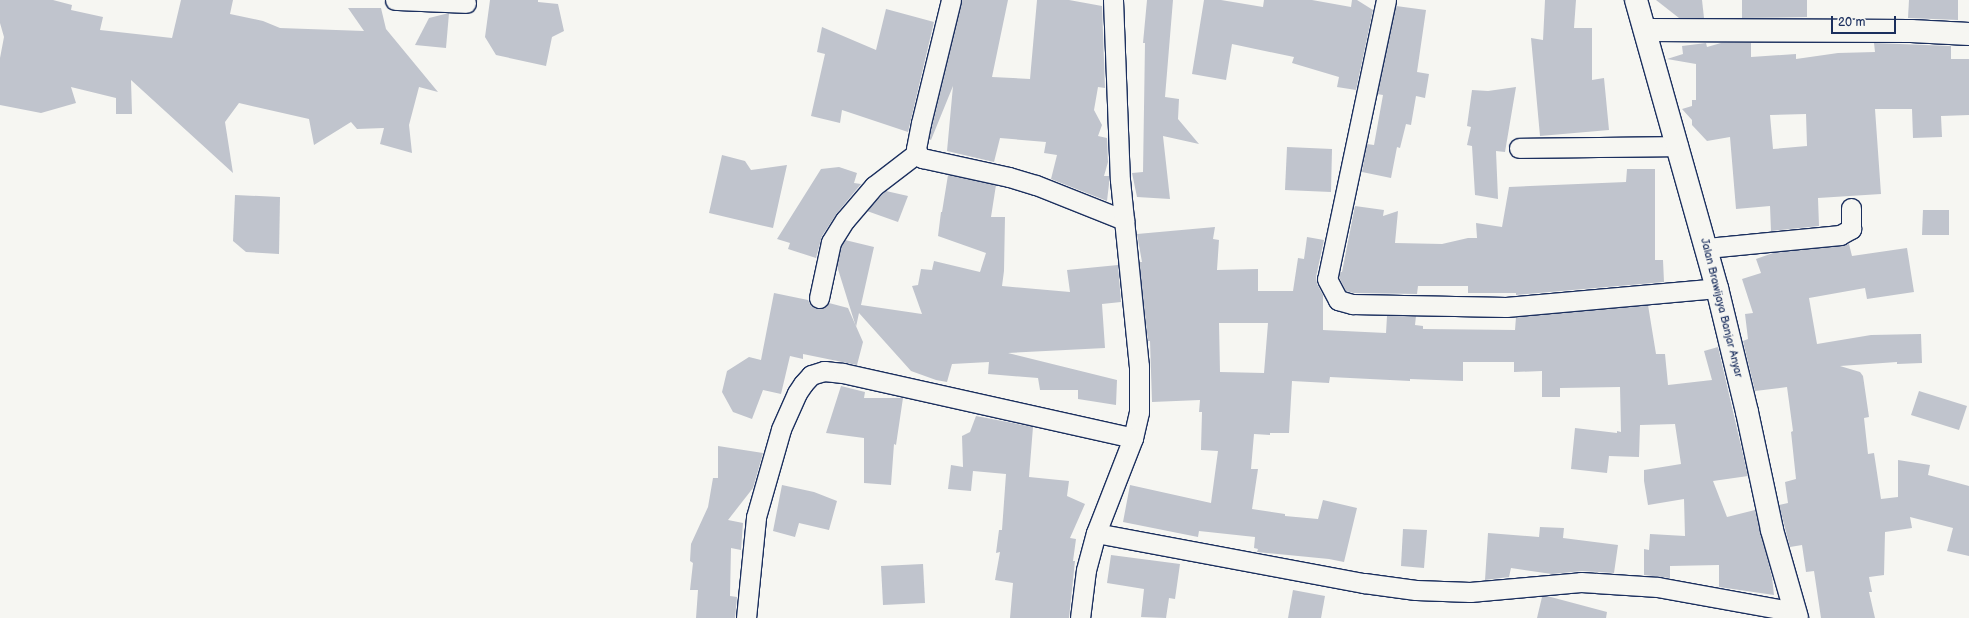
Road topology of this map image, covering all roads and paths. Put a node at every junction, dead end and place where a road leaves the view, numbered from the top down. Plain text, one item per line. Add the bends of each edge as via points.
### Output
1 (395, 0) edge
2 (951, 0) edge
3 (1113, 0) edge
4 (1386, 0) edge
5 (1636, 0) edge
6 (466, 3) dead end
7 (1646, 30) junction
8 (1969, 34) edge
9 (1678, 146) junction
10 (1519, 148) dead end
11 (917, 152) junction
12 (1851, 208) dead end
13 (1124, 220) junction
14 (1707, 248) junction
15 (1717, 288) junction
16 (819, 298) dead end
17 (1133, 438) junction
18 (1096, 533) junction
19 (1796, 615) edge
20 (746, 618) edge
21 (1080, 618) edge

1 - 6 street
2 - 11 street
3 - 13 street
4 - 15 street via 1327,280 1338,300 1352,304 1506,307
5 - 7 street, Jalan Brawijaya Banjar Anyar
7 - 8 street via 1911,31
7 - 9 street, Jalan Brawijaya Banjar Anyar
9 - 10 street
9 - 14 street, Jalan Brawijaya Banjar Anyar
11 - 13 street via 922,158 1036,185
11 - 16 street via 874,186 831,242
12 - 14 street via 1851,229 1840,235
13 - 17 street via 1139,366 1138,412
14 - 15 street, Jalan Brawijaya Banjar Anyar
15 - 19 street, Jalan Brawijaya Banjar Anyar via 1772,530
17 - 18 street
17 - 20 street via 843,373 824,371 811,376 802,384 781,429 756,516
18 - 19 street via 1364,583 1416,590 1470,592 1581,582 1658,587
18 - 21 street via 1086,570

